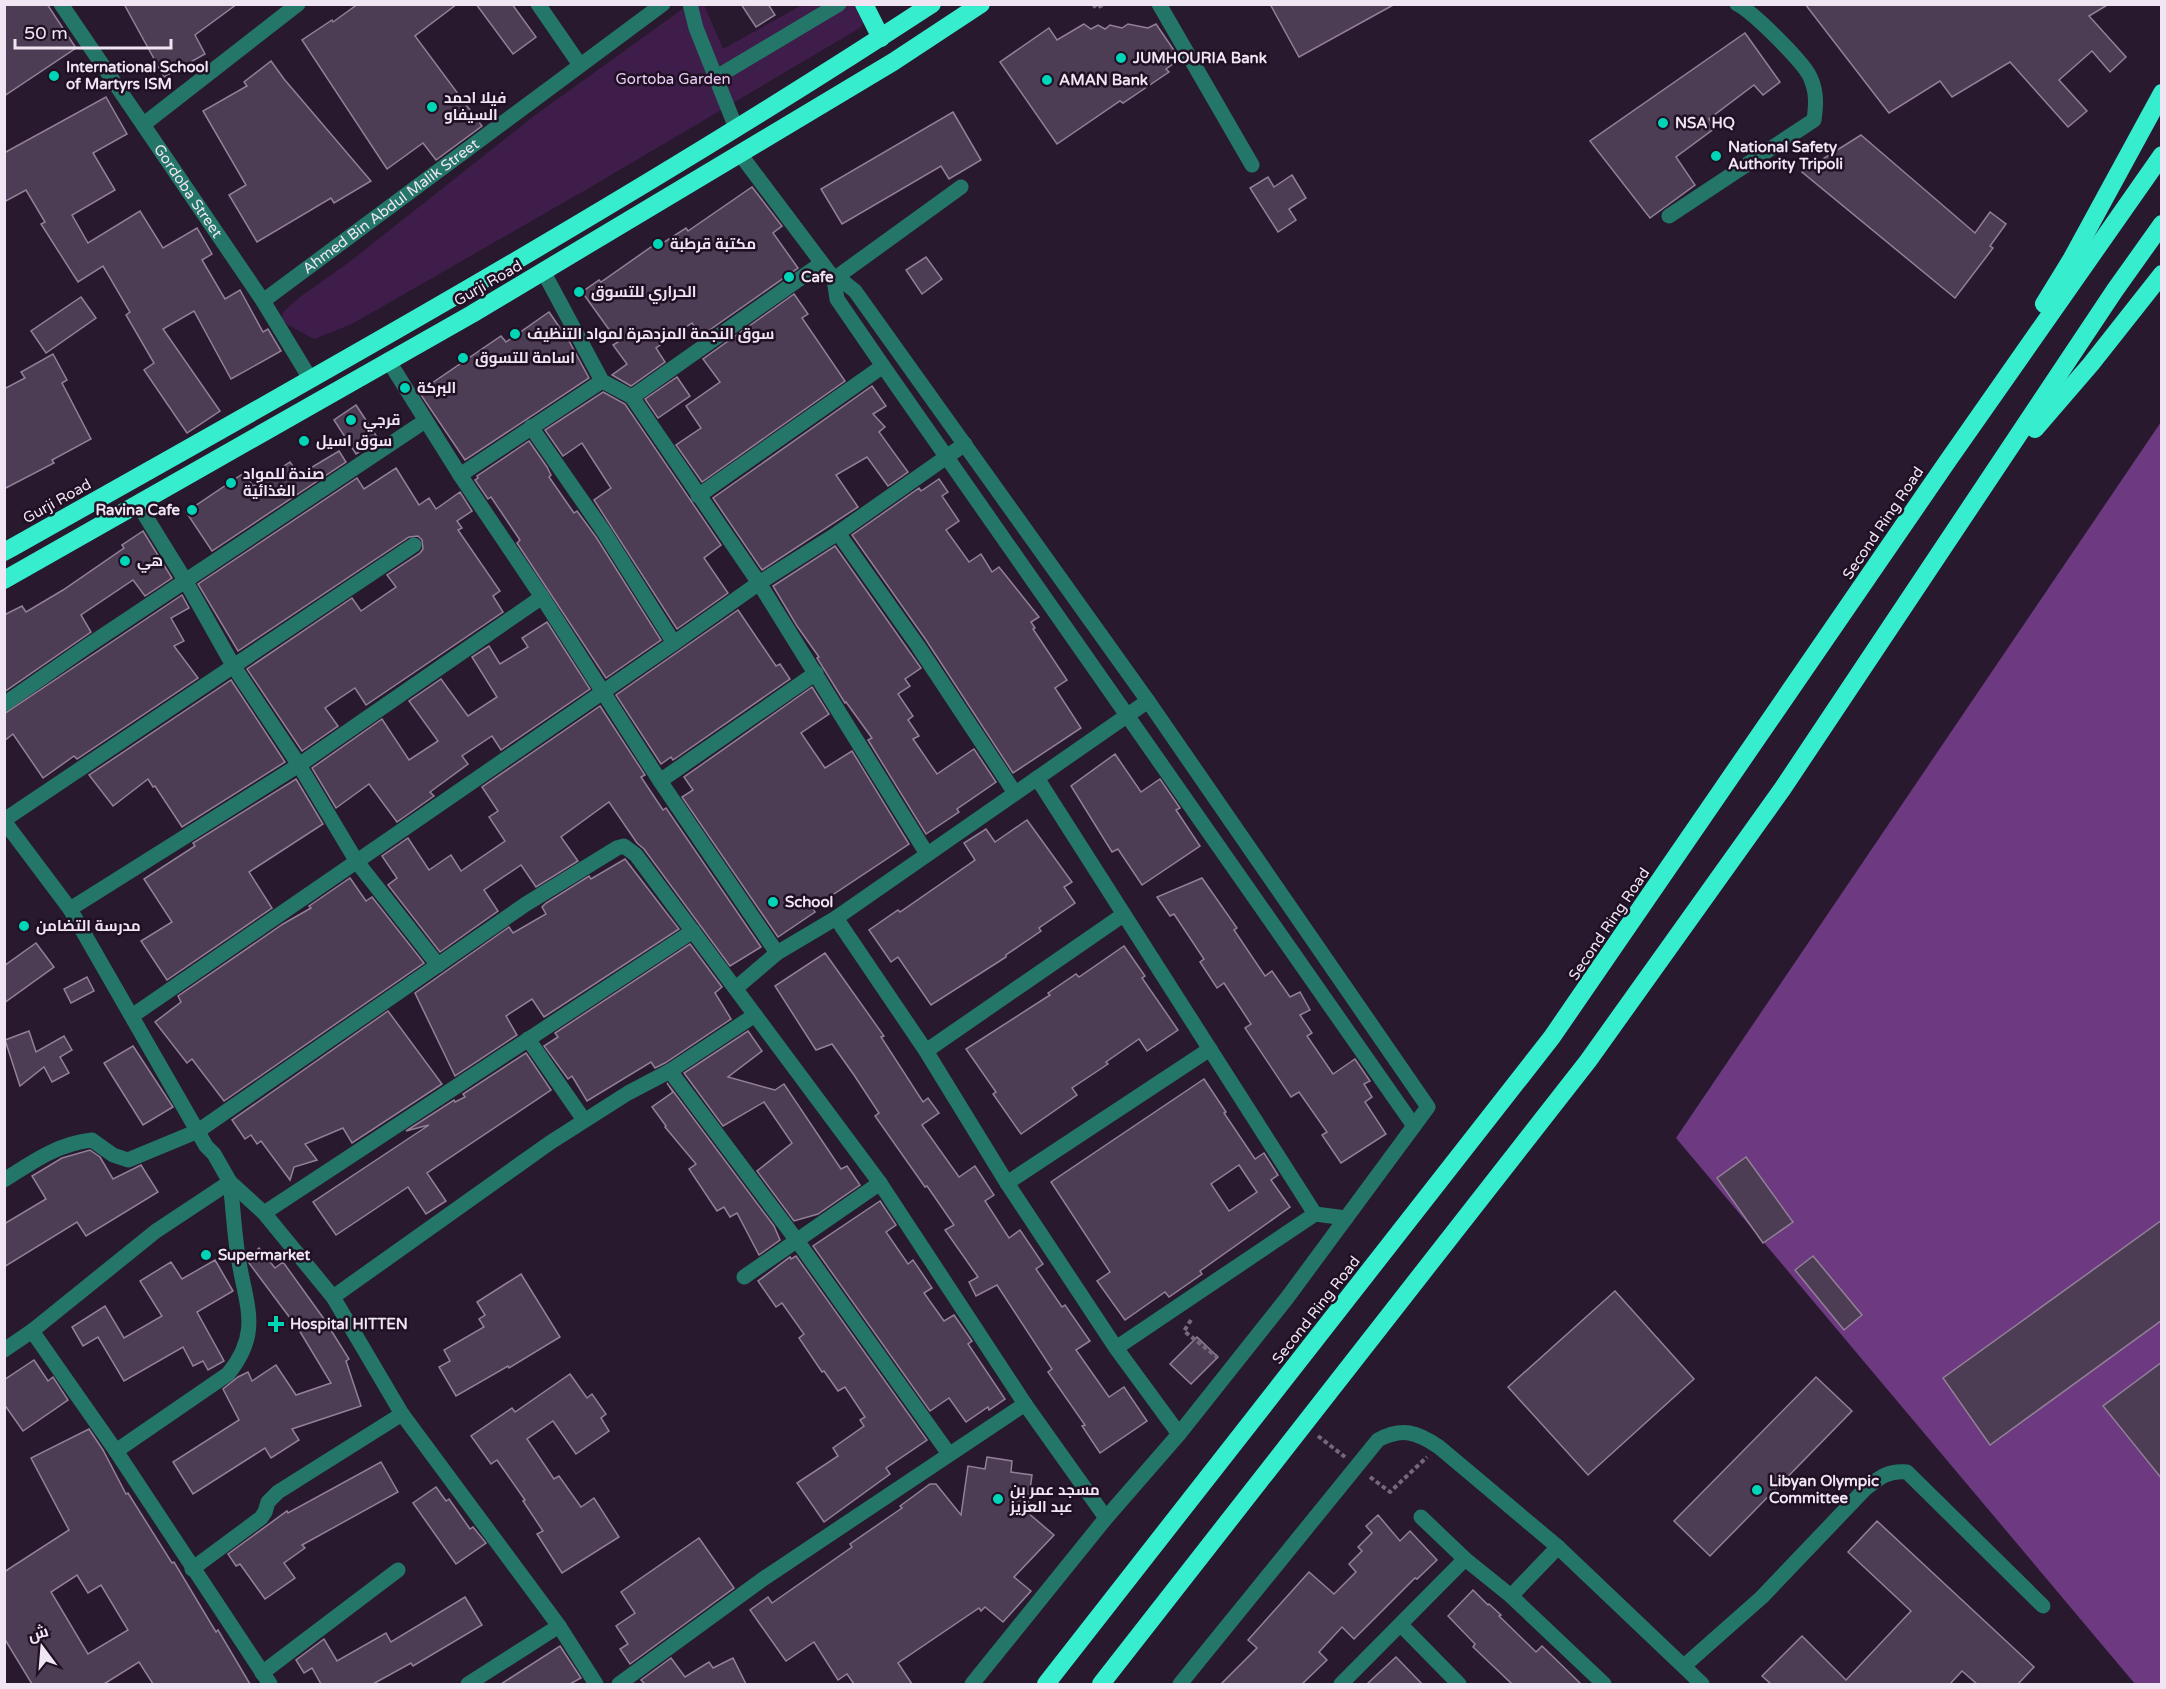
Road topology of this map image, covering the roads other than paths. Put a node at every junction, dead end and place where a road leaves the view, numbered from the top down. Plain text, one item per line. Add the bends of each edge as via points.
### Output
1 (61, 4) edge
2 (298, 4) edge
3 (538, 4) edge
4 (663, 4) edge
5 (690, 4) edge
6 (839, 4) edge
7 (864, 4) edge
8 (932, 4) edge
9 (981, 4) edge
10 (1159, 4) edge
11 (1737, 4) edge
12 (881, 38) junction
13 (580, 65) junction
14 (715, 78) junction
15 (2162, 93) edge
16 (144, 124) junction
17 (736, 129) junction
18 (740, 154) junction
19 (2162, 155) edge
20 (1252, 165) dead end
21 (961, 187) dead end
22 (1669, 216) dead end
23 (2162, 224) edge
24 (822, 263) junction
25 (543, 272) junction
26 (2162, 274) edge
27 (834, 279) junction
28 (263, 301) junction
29 (388, 360) junction
30 (883, 366) junction
31 (311, 380) junction
32 (602, 381) junction
33 (632, 397) junction
34 (425, 421) junction
35 (531, 427) junction
36 (965, 444) junction
37 (946, 458) junction
38 (1947, 462) junction
39 (460, 476) junction
40 (1985, 487) junction
41 (698, 496) junction
42 (138, 504) junction
43 (838, 533) junction
44 (414, 545) dead end
45 (4, 552) edge
46 (4, 580) edge
47 (185, 580) junction
48 (759, 583) junction
49 (542, 597) junction
50 (675, 644) junction
51 (234, 667) junction
52 (816, 673) junction
53 (603, 691) junction
54 (1148, 702) junction
55 (4, 704) edge
56 (1128, 717) junction
57 (299, 765) junction
58 (1037, 778) junction
59 (660, 781) junction
60 (1015, 793) junction
61 (4, 821) edge
62 (927, 854) junction
63 (357, 861) junction
64 (70, 909) junction
65 (1123, 915) junction
66 (836, 918) junction
67 (693, 931) junction
68 (777, 953) junction
69 (438, 965) junction
70 (736, 988) junction
71 (755, 1015) junction
72 (132, 1016) junction
73 (528, 1039) junction
74 (1210, 1049) junction
75 (926, 1051) junction
76 (670, 1071) junction
77 (584, 1120) junction
78 (1414, 1126) junction
79 (198, 1131) junction
80 (4, 1180) edge
81 (231, 1182) junction
82 (880, 1183) junction
83 (1006, 1183) junction
84 (264, 1213) junction
85 (1315, 1214) junction
86 (1346, 1218) junction
87 (798, 1242) junction
88 (744, 1277) dead end
89 (333, 1297) junction
90 (32, 1331) junction
91 (1116, 1348) junction
92 (4, 1350) edge
93 (1025, 1404) junction
94 (402, 1414) junction
95 (1179, 1434) junction
96 (116, 1451) junction
97 (949, 1455) junction
98 (1421, 1517) dead end
99 (1106, 1518) junction
100 (1558, 1547) junction
101 (1465, 1559) junction
102 (192, 1569) junction
103 (398, 1570) dead end
104 (1511, 1596) junction
105 (2043, 1606) dead end
106 (1401, 1625) junction
107 (558, 1626) junction
108 (1684, 1666) junction
109 (266, 1678) edge
110 (468, 1684) edge
111 (596, 1684) edge
112 (619, 1684) edge
113 (972, 1684) edge
114 (1046, 1684) edge
115 (1101, 1684) edge
116 (1180, 1684) edge
117 (1341, 1684) edge
118 (1459, 1684) edge
119 (1604, 1684) edge
120 (1702, 1684) edge

1 - 16 street, Gordoba Street
2 - 16 street
3 - 13 street
4 - 13 street, Ahmed Bin Abdul Malik Street
5 - 14 street
6 - 14 street
7 - 12 highway
8 - 12 highway, Gurji Road
9 - 18 highway, Gurji Road
10 - 20 street
11 - 22 street via 1768,28 1811,76 1814,120
12 - 17 highway, Gurji Road
13 - 28 street, Ahmed Bin Abdul Malik Street
14 - 17 street
15 - 38 highway via 2071,260
16 - 28 street, Gordoba Street
17 - 31 highway, Gurji Road
18 - 24 street
18 - 25 highway, Gurji Road
19 - 38 highway, Second Ring Road
21 - 27 street
23 - 40 highway
24 - 27 street
24 - 33 street
25 - 29 highway, Gurji Road
25 - 32 street
26 - 40 highway
27 - 30 street via 837,299
27 - 36 street via 855,291
28 - 31 street, Gordoba Street
29 - 34 street
29 - 42 highway, Gurji Road
30 - 37 street
30 - 41 street
31 - 45 highway, Gurji Road
32 - 33 street
32 - 35 street
33 - 41 street
34 - 39 street
34 - 47 street
35 - 39 street
35 - 50 street
36 - 37 street
36 - 54 street
37 - 43 street
37 - 56 street
38 - 114 highway, Second Ring Road via 1552,1038
39 - 49 street
40 - 115 highway via 1783,788 1588,1061
41 - 48 street
42 - 46 highway, Gurji Road
42 - 47 street
43 - 48 street
43 - 60 street
44 - 51 street
47 - 51 street
47 - 55 street
48 - 50 street
48 - 52 street
49 - 53 street
49 - 57 street
50 - 53 street
51 - 57 street
51 - 61 street
52 - 59 street
52 - 62 street
53 - 59 street
53 - 63 street
54 - 56 street
54 - 78 street via 1428,1107
56 - 58 street
56 - 78 street
57 - 63 street
57 - 64 street
58 - 60 street
58 - 65 street
59 - 68 street
60 - 62 street
61 - 64 street
62 - 66 street
63 - 69 street
63 - 72 street
64 - 72 street
65 - 74 street
65 - 75 street
66 - 68 street
66 - 75 street
67 - 69 street via 636,855 624,846 526,904
67 - 70 street
67 - 73 street
68 - 70 street
69 - 79 street
70 - 71 street
71 - 76 street
71 - 82 street
72 - 79 street
73 - 77 street
73 - 84 street
74 - 83 street
74 - 85 street
75 - 83 street
76 - 77 street
76 - 87 street
77 - 89 street
78 - 86 street
79 - 80 street via 128,1160 112,1155 92,1140 73,1142 43,1155
79 - 81 street
81 - 84 street
81 - 90 street via 156,1232
81 - 96 street via 238,1256 250,1315 246,1347 228,1374
82 - 87 street
82 - 93 street
83 - 91 street
84 - 89 street
85 - 86 street
85 - 91 street
86 - 95 street
87 - 88 street
87 - 97 street
89 - 94 street
90 - 92 street
90 - 96 street
91 - 95 street
93 - 97 street
93 - 99 street
94 - 102 street via 278,1492 261,1518
94 - 107 street
95 - 99 street
96 - 102 street
97 - 112 street via 763,1579
98 - 101 street
99 - 113 street
100 - 104 street
100 - 108 street
100 - 116 street via 1420,1434 1389,1434 1378,1440
101 - 104 street
101 - 106 street
102 - 109 street
103 - 109 street
104 - 119 street
105 - 108 street via 1906,1472 1894,1471 1865,1489 1762,1597
106 - 117 street
106 - 118 street
107 - 110 street
107 - 111 street
108 - 120 street

